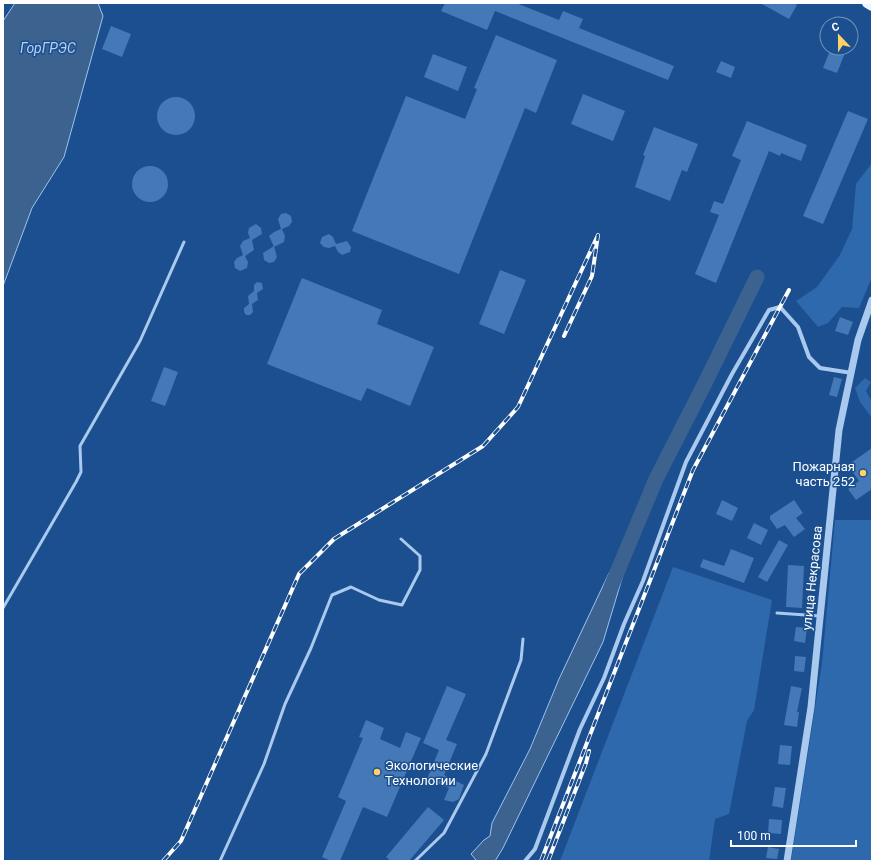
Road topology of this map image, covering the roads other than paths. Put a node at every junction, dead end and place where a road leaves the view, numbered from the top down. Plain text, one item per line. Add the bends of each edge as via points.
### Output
1 (867, 3) edge
2 (872, 6) edge
3 (184, 242) dead end
4 (872, 300) edge
5 (852, 373) junction
6 (401, 539) dead end
7 (3, 608) edge
8 (777, 613) dead end
9 (820, 616) junction
10 (523, 639) dead end
11 (220, 861) edge
12 (415, 861) edge
13 (525, 861) edge
14 (787, 861) edge

1 - 2 main road
3 - 7 lane via 140,341 80,446 81,472
4 - 5 street, улица Некрасова via 858,340
5 - 9 street, улица Некрасова via 839,430
5 - 13 street via 820,368 809,357 798,326 780,306 769,310 686,462 643,581 604,678 580,729 535,849
6 - 11 lane via 420,556 420,570 402,605 379,600 351,587 332,595 285,704 264,764
8 - 9 lane
9 - 14 street, улица Некрасова via 811,707
10 - 12 lane via 522,660 486,754 444,833

